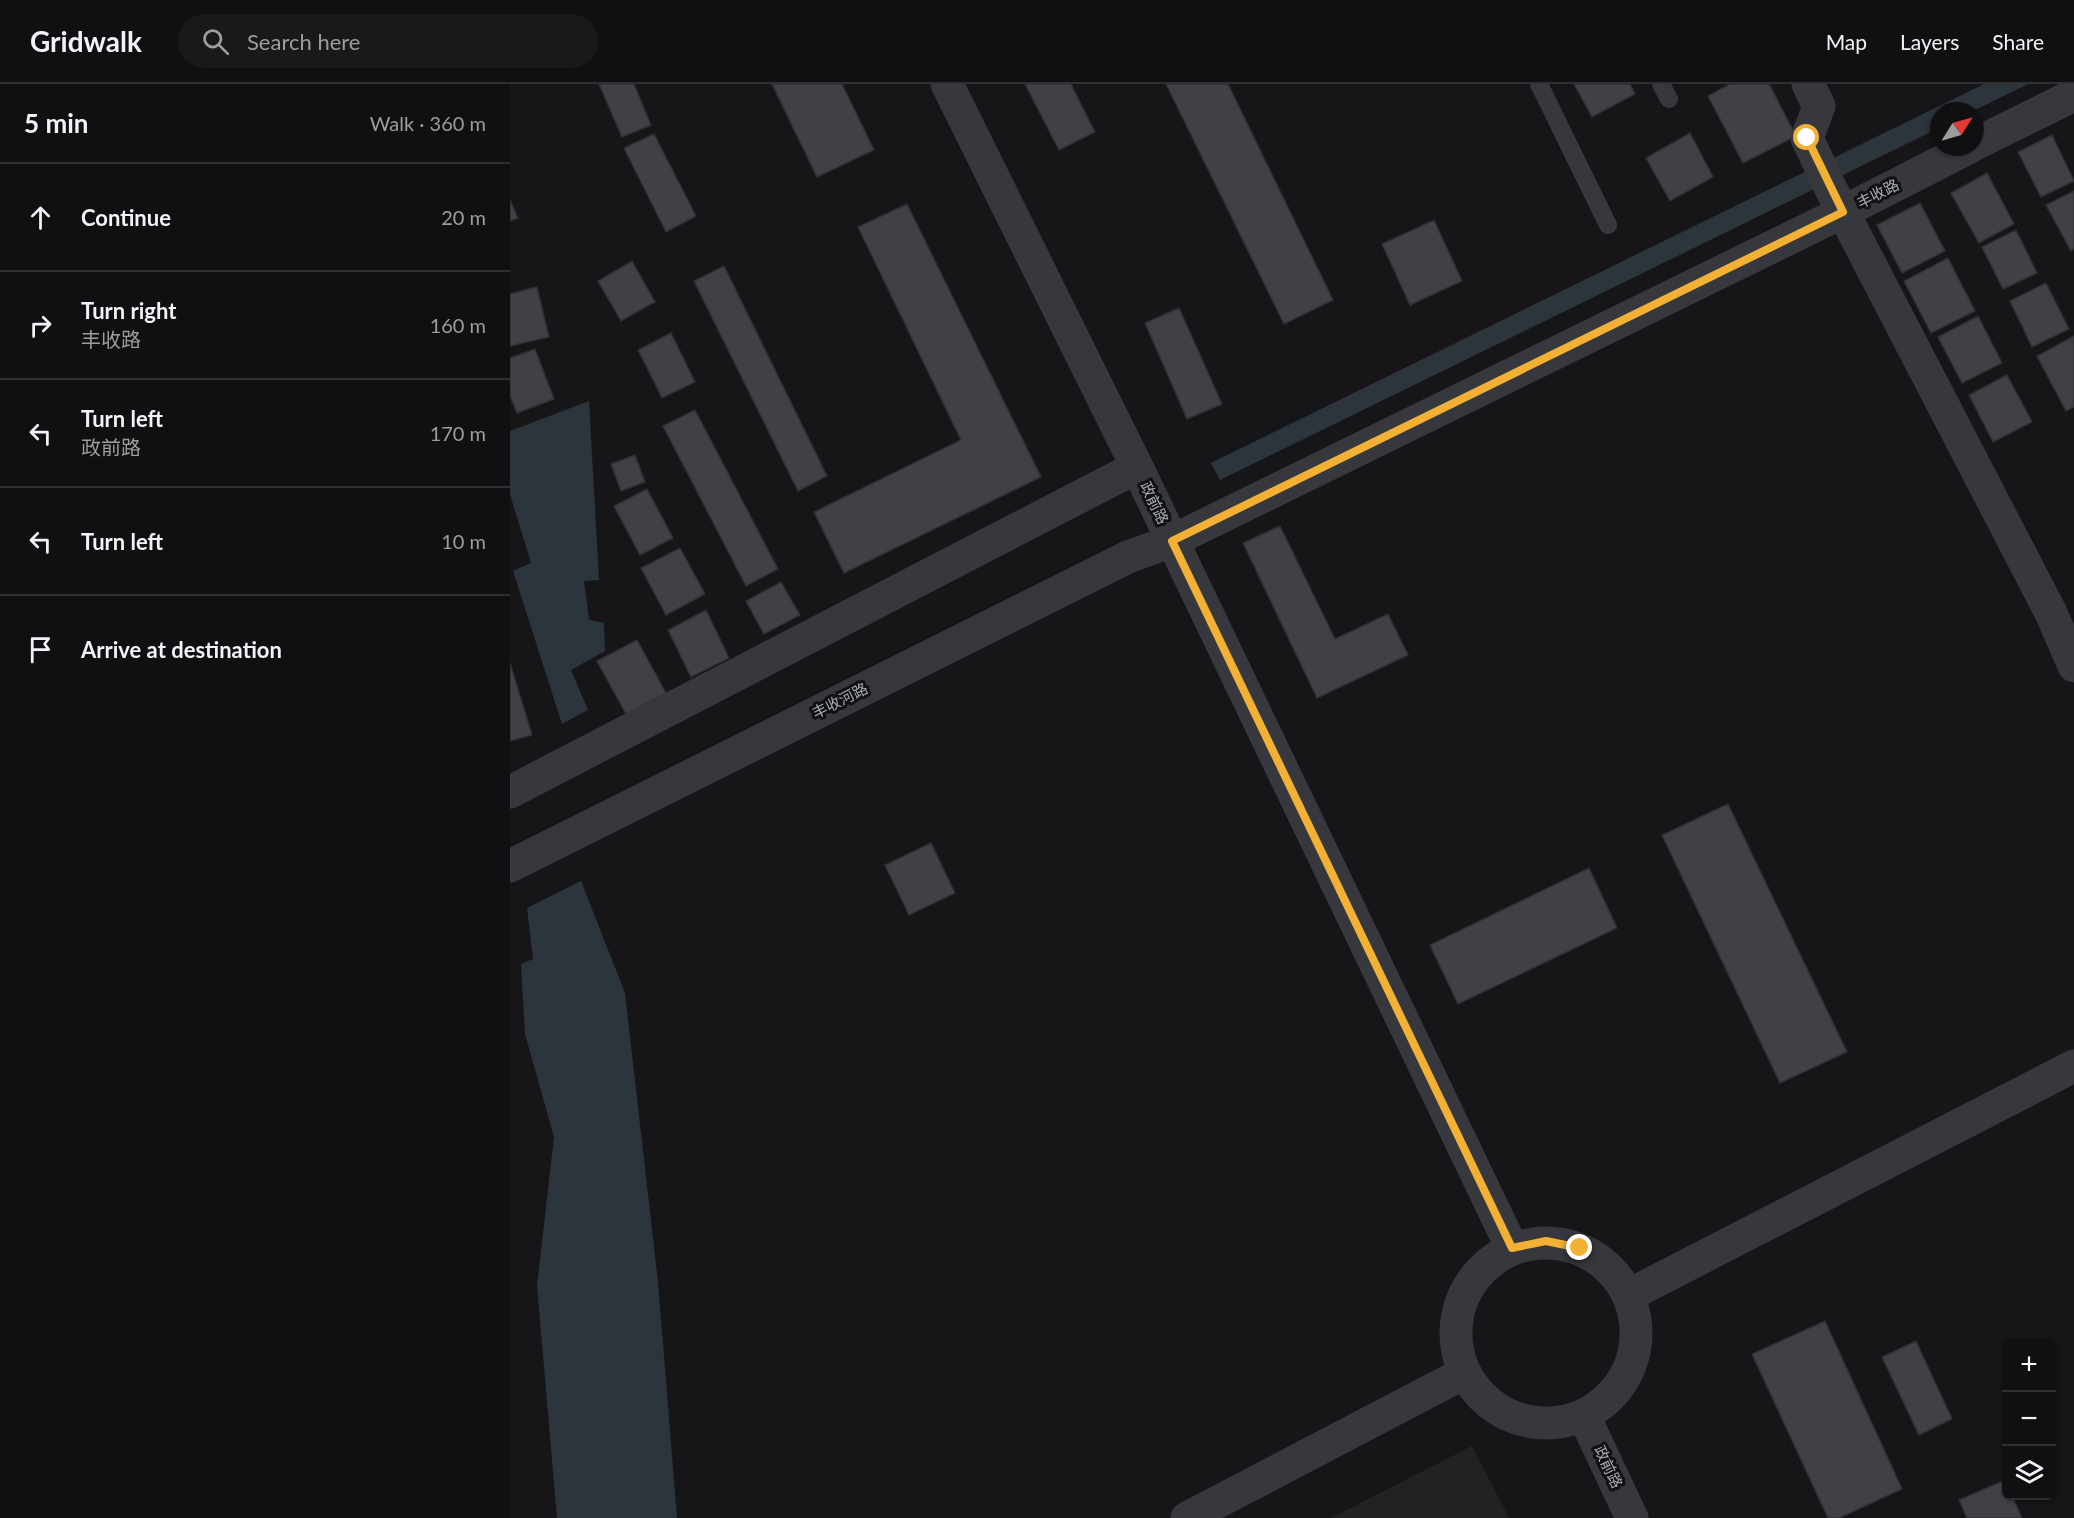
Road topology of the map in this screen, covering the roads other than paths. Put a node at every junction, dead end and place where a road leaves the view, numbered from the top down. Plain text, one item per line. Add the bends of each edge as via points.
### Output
1 (947, 84) edge
2 (1539, 84) edge
3 (1808, 84) edge
4 (2074, 95) edge
5 (1984, 140) edge
6 (1939, 156) edge
7 (1831, 187) junction
8 (1608, 225) dead end
9 (1137, 467) junction
10 (1172, 541) junction
11 (2074, 666) edge
12 (510, 792) edge
13 (510, 866) edge
14 (2074, 1066) edge
15 (1512, 1248) junction
16 (1629, 1295) junction
17 (1464, 1373) junction
18 (1584, 1416) junction
19 (1187, 1518) edge
20 (1632, 1518) edge

1 - 9 street, 政前路
2 - 8 lane
3 - 7 street via 1819,106 1807,138
4 - 5 street
6 - 7 street, 丰收路
7 - 10 street, 丰收路
7 - 11 street via 2051,613
9 - 10 street, 政前路
9 - 12 street
10 - 13 street, 丰收河路 via 1128,556
10 - 15 street, 政前路
14 - 16 street
15 - 16 street via 1546,1241 1580,1248 1609,1267
15 - 17 street via 1481,1269 1461,1300 1455,1337
16 - 18 street via 1637,1330 1631,1366 1613,1396
17 - 18 street via 1485,1401 1515,1419 1550,1424
17 - 19 street
18 - 20 street, 政前路

